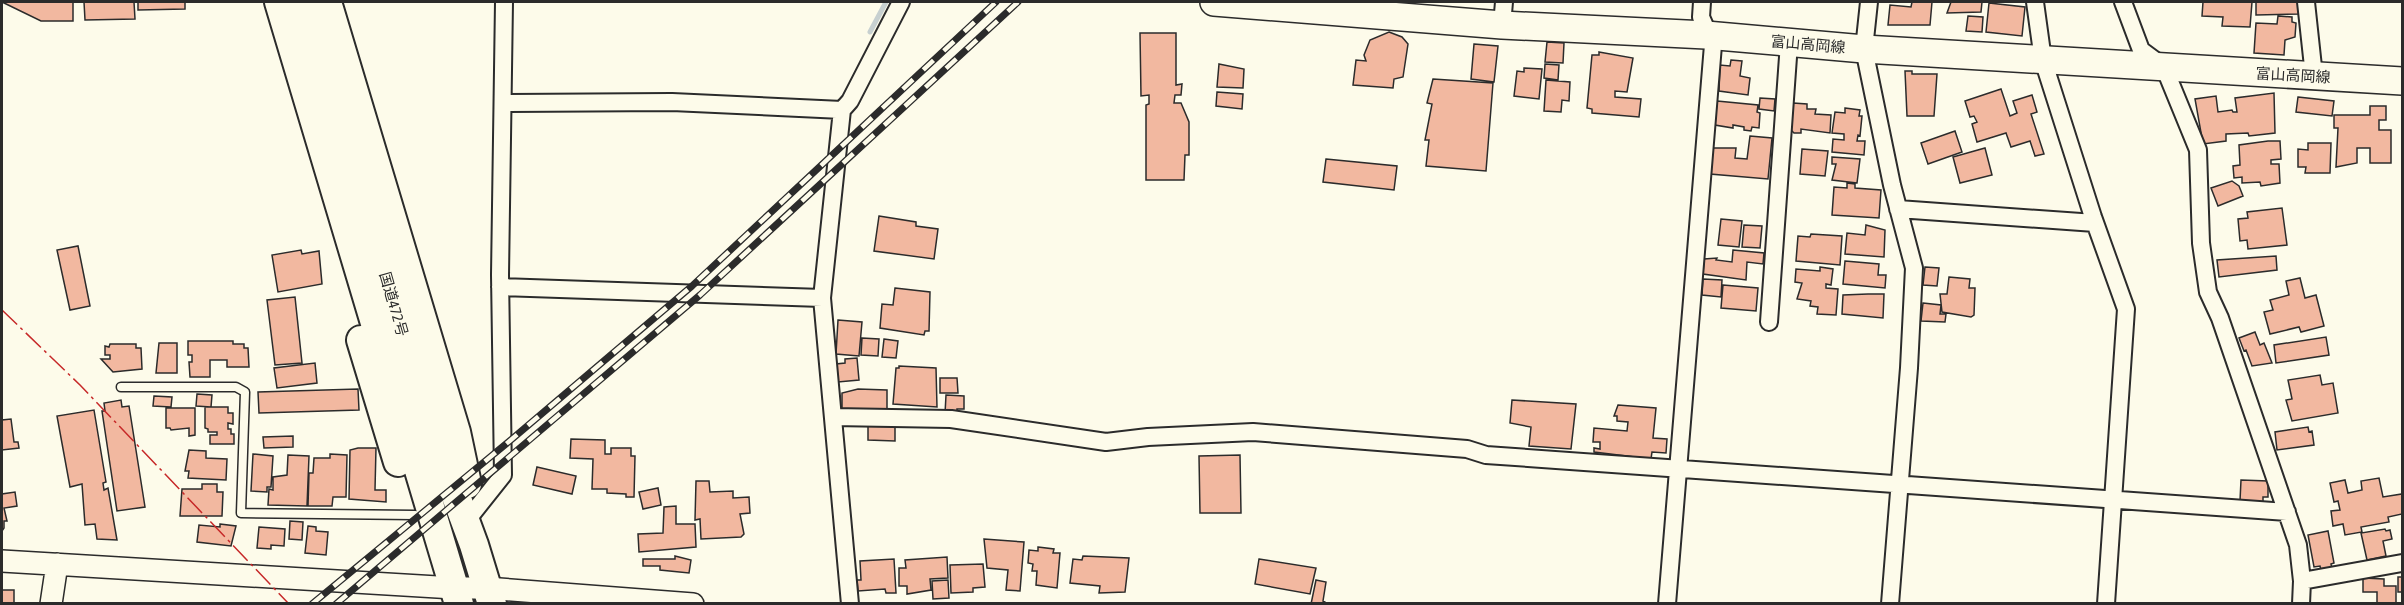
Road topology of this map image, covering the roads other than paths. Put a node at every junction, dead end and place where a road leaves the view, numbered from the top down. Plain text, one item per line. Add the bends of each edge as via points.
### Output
1 (259, 2) edge
2 (279, 2) edge
3 (305, 2) edge
4 (327, 2) edge
5 (504, 2) edge
6 (901, 2) edge
7 (1214, 2) edge
8 (1702, 2) edge
9 (1869, 2) edge
10 (2035, 2) edge
11 (2123, 2) edge
12 (2306, 2) edge
13 (1503, 13) edge
14 (1706, 35) junction
15 (1789, 43) junction
16 (1864, 49) junction
17 (2043, 60) junction
18 (2164, 68) junction
19 (2314, 76) junction
20 (2403, 81) edge
21 (503, 103) junction
22 (842, 110) junction
23 (1898, 209) junction
24 (2095, 223) junction
25 (500, 287) junction
26 (822, 298) junction
27 (1769, 322) dead end
28 (121, 387) dead end
29 (833, 417) junction
30 (418, 423) junction
31 (1679, 469) junction
32 (1899, 486) junction
33 (2115, 498) junction
34 (2287, 512) junction
35 (472, 514) junction
36 (416, 515) junction
37 (474, 545) junction
38 (447, 558) junction
39 (2, 561) edge
40 (2403, 563) edge
41 (57, 564) junction
42 (2302, 581) junction
43 (457, 596) edge
44 (489, 596) edge
45 (51, 603) edge
46 (693, 603) edge
47 (850, 603) edge
48 (1667, 603) edge
49 (1890, 603) edge
50 (2106, 603) edge
51 (2301, 603) edge

1 - 36 highway
2 - 30 highway, 国道472号
3 - 30 highway, 国道472号
4 - 35 highway via 456,432
5 - 21 street
6 - 22 street
7 - 13 main road, 富山高岡線
8 - 14 street
9 - 16 street
10 - 17 street
11 - 18 street via 2141,50
12 - 19 street
13 - 14 main road, 富山高岡線
14 - 15 main road, 富山高岡線
14 - 31 street via 1713,45
15 - 16 main road, 富山高岡線
15 - 27 street
16 - 17 main road, 富山高岡線
16 - 23 street
17 - 18 main road, 富山高岡線
17 - 24 street
18 - 19 main road, 富山高岡線
18 - 34 street via 2198,150 2208,292
19 - 20 main road, 富山高岡線
21 - 22 street via 672,102
21 - 25 street
22 - 26 street
23 - 24 street
23 - 32 street via 1914,268
24 - 33 street via 2126,309
25 - 26 street
25 - 35 street via 503,475
26 - 29 street
28 - 36 lane via 236,387 245,392 241,513
29 - 31 street via 951,419 1106,442 1273,433 1467,449 1486,455
29 - 47 street
30 - 37 highway, 国道472号
30 - 38 highway, 国道472号
31 - 32 street
31 - 48 street
32 - 33 street
32 - 49 street
33 - 34 street
33 - 50 street
34 - 42 street via 2298,544
35 - 37 highway
36 - 38 highway via 422,534
37 - 44 highway, 国道472号
38 - 43 highway, 国道472号
39 - 41 street
40 - 42 street
41 - 43 street
41 - 45 street
42 - 51 street
43 - 44 street
44 - 46 street

